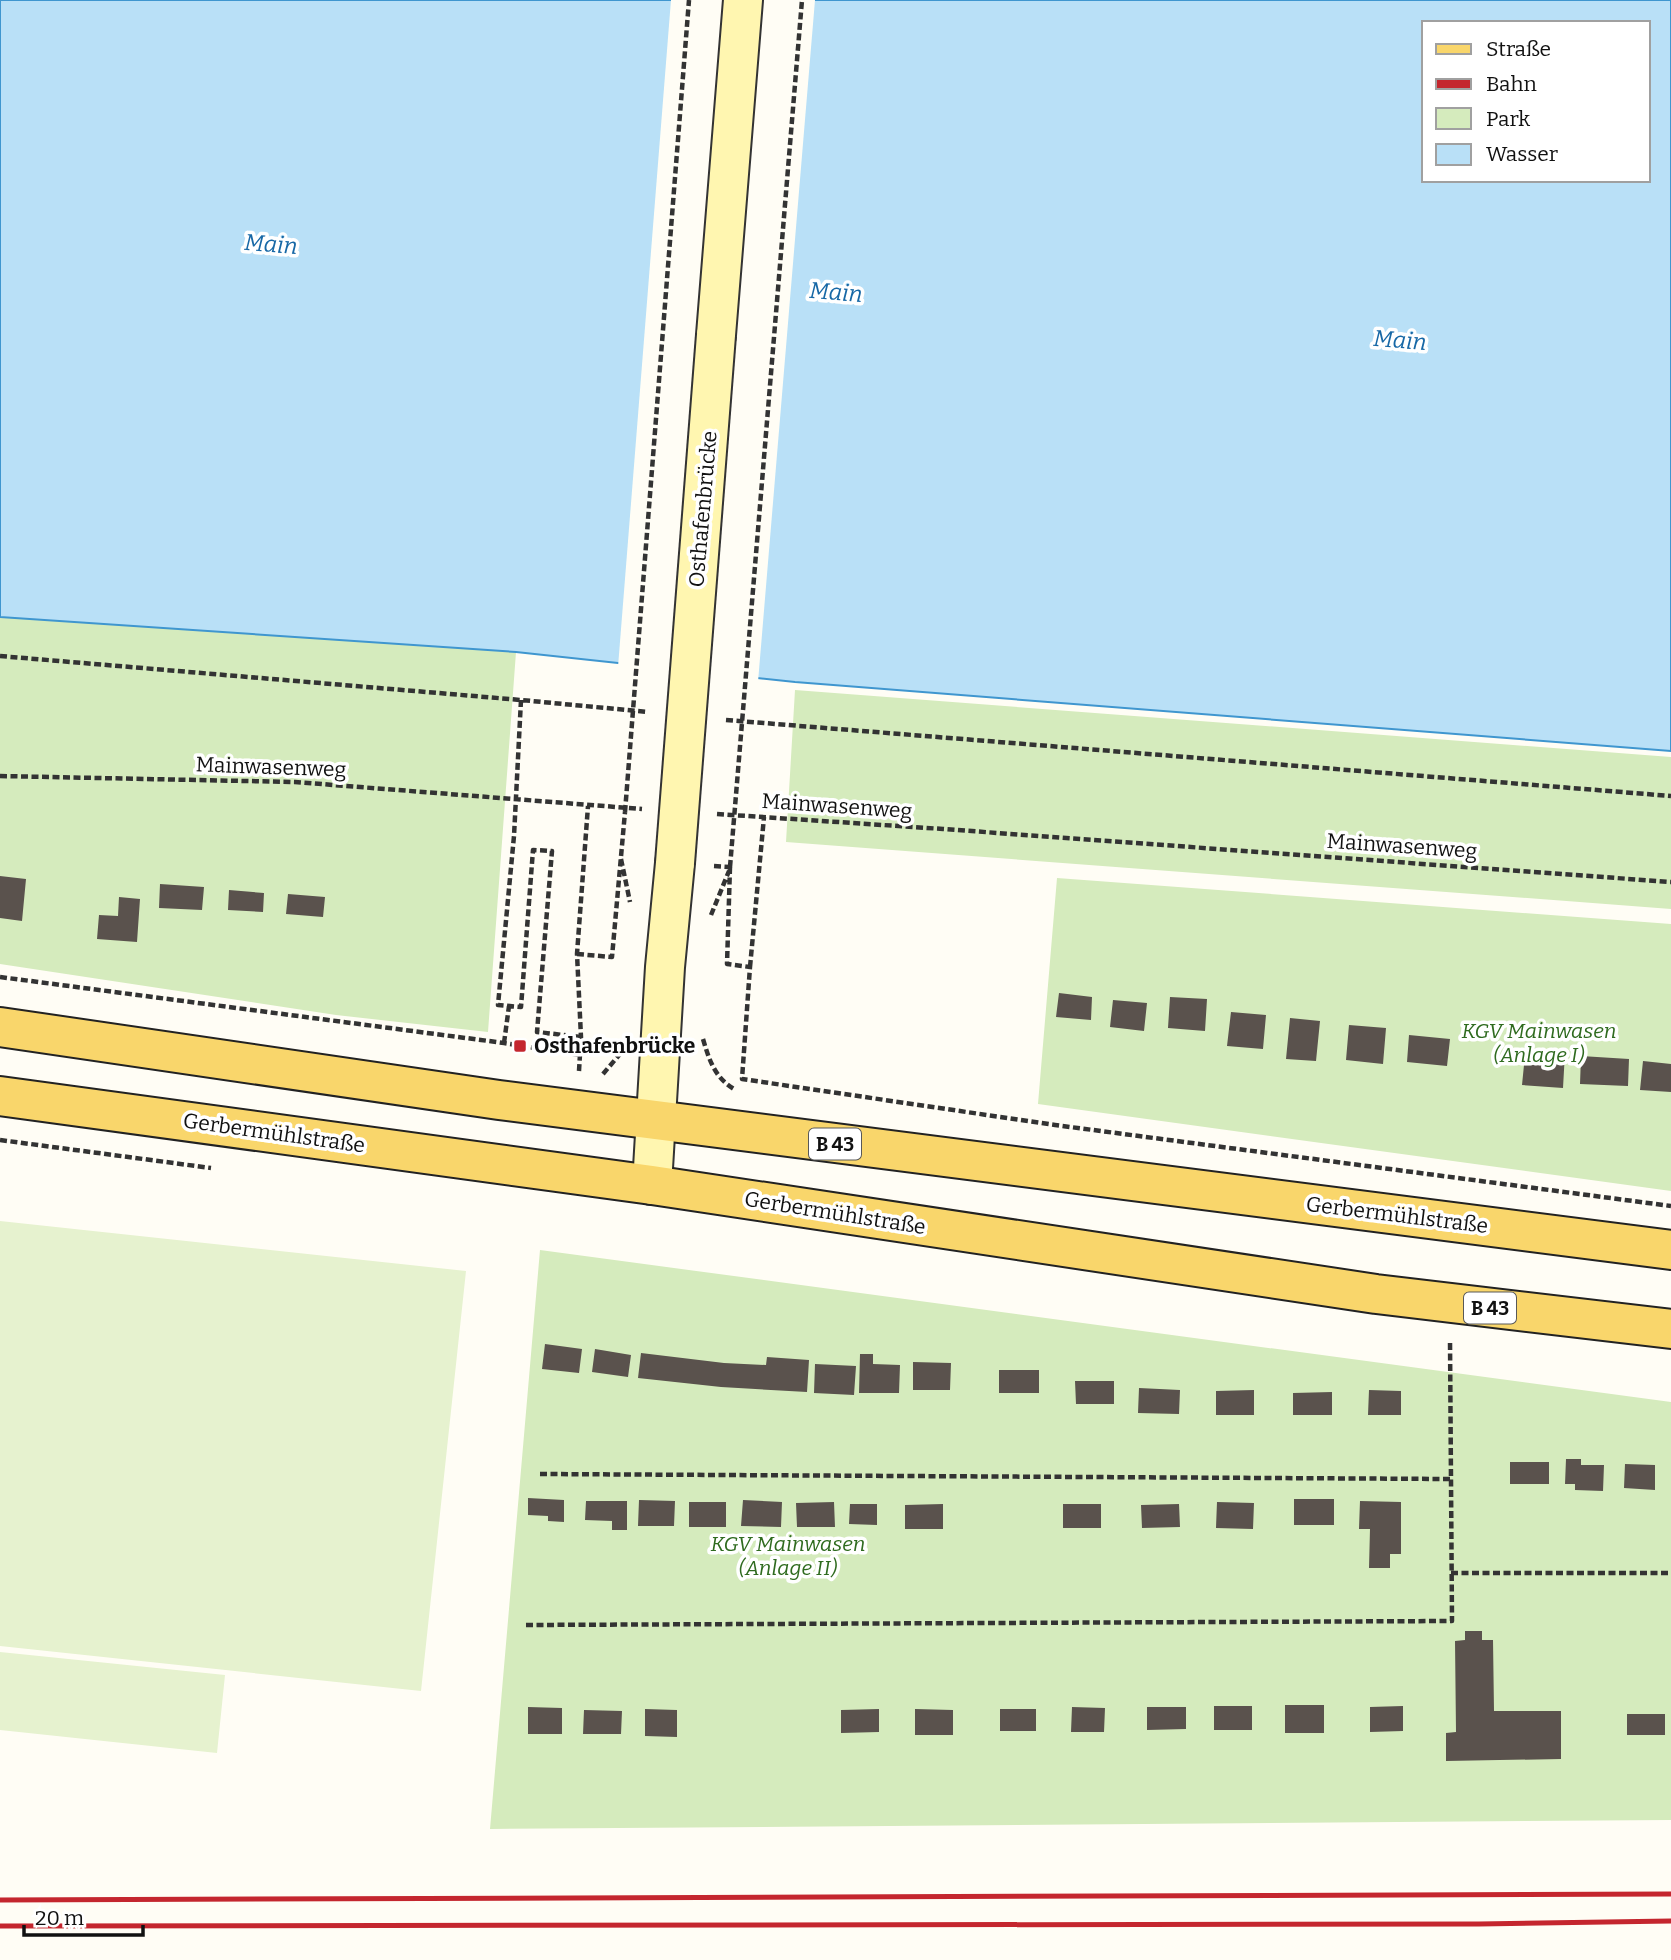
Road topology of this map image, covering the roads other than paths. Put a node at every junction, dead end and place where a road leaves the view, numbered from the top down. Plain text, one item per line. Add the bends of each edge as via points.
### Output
1 (743, 0) edge
2 (0, 1027) edge
3 (0, 1096) edge
4 (657, 1119) junction
5 (652, 1185) junction
6 (1671, 1250) edge
7 (1671, 1329) edge

1 - 4 street, Osthafenbrücke, bridge
2 - 4 main road, Gerbermühlstraße / B 43
3 - 5 main road, Gerbermühlstraße / B 43
4 - 5 street, Osthafenbrücke
4 - 6 main road, Gerbermühlstraße / B 43
5 - 7 main road, Gerbermühlstraße / B 43 via 1349,1291

